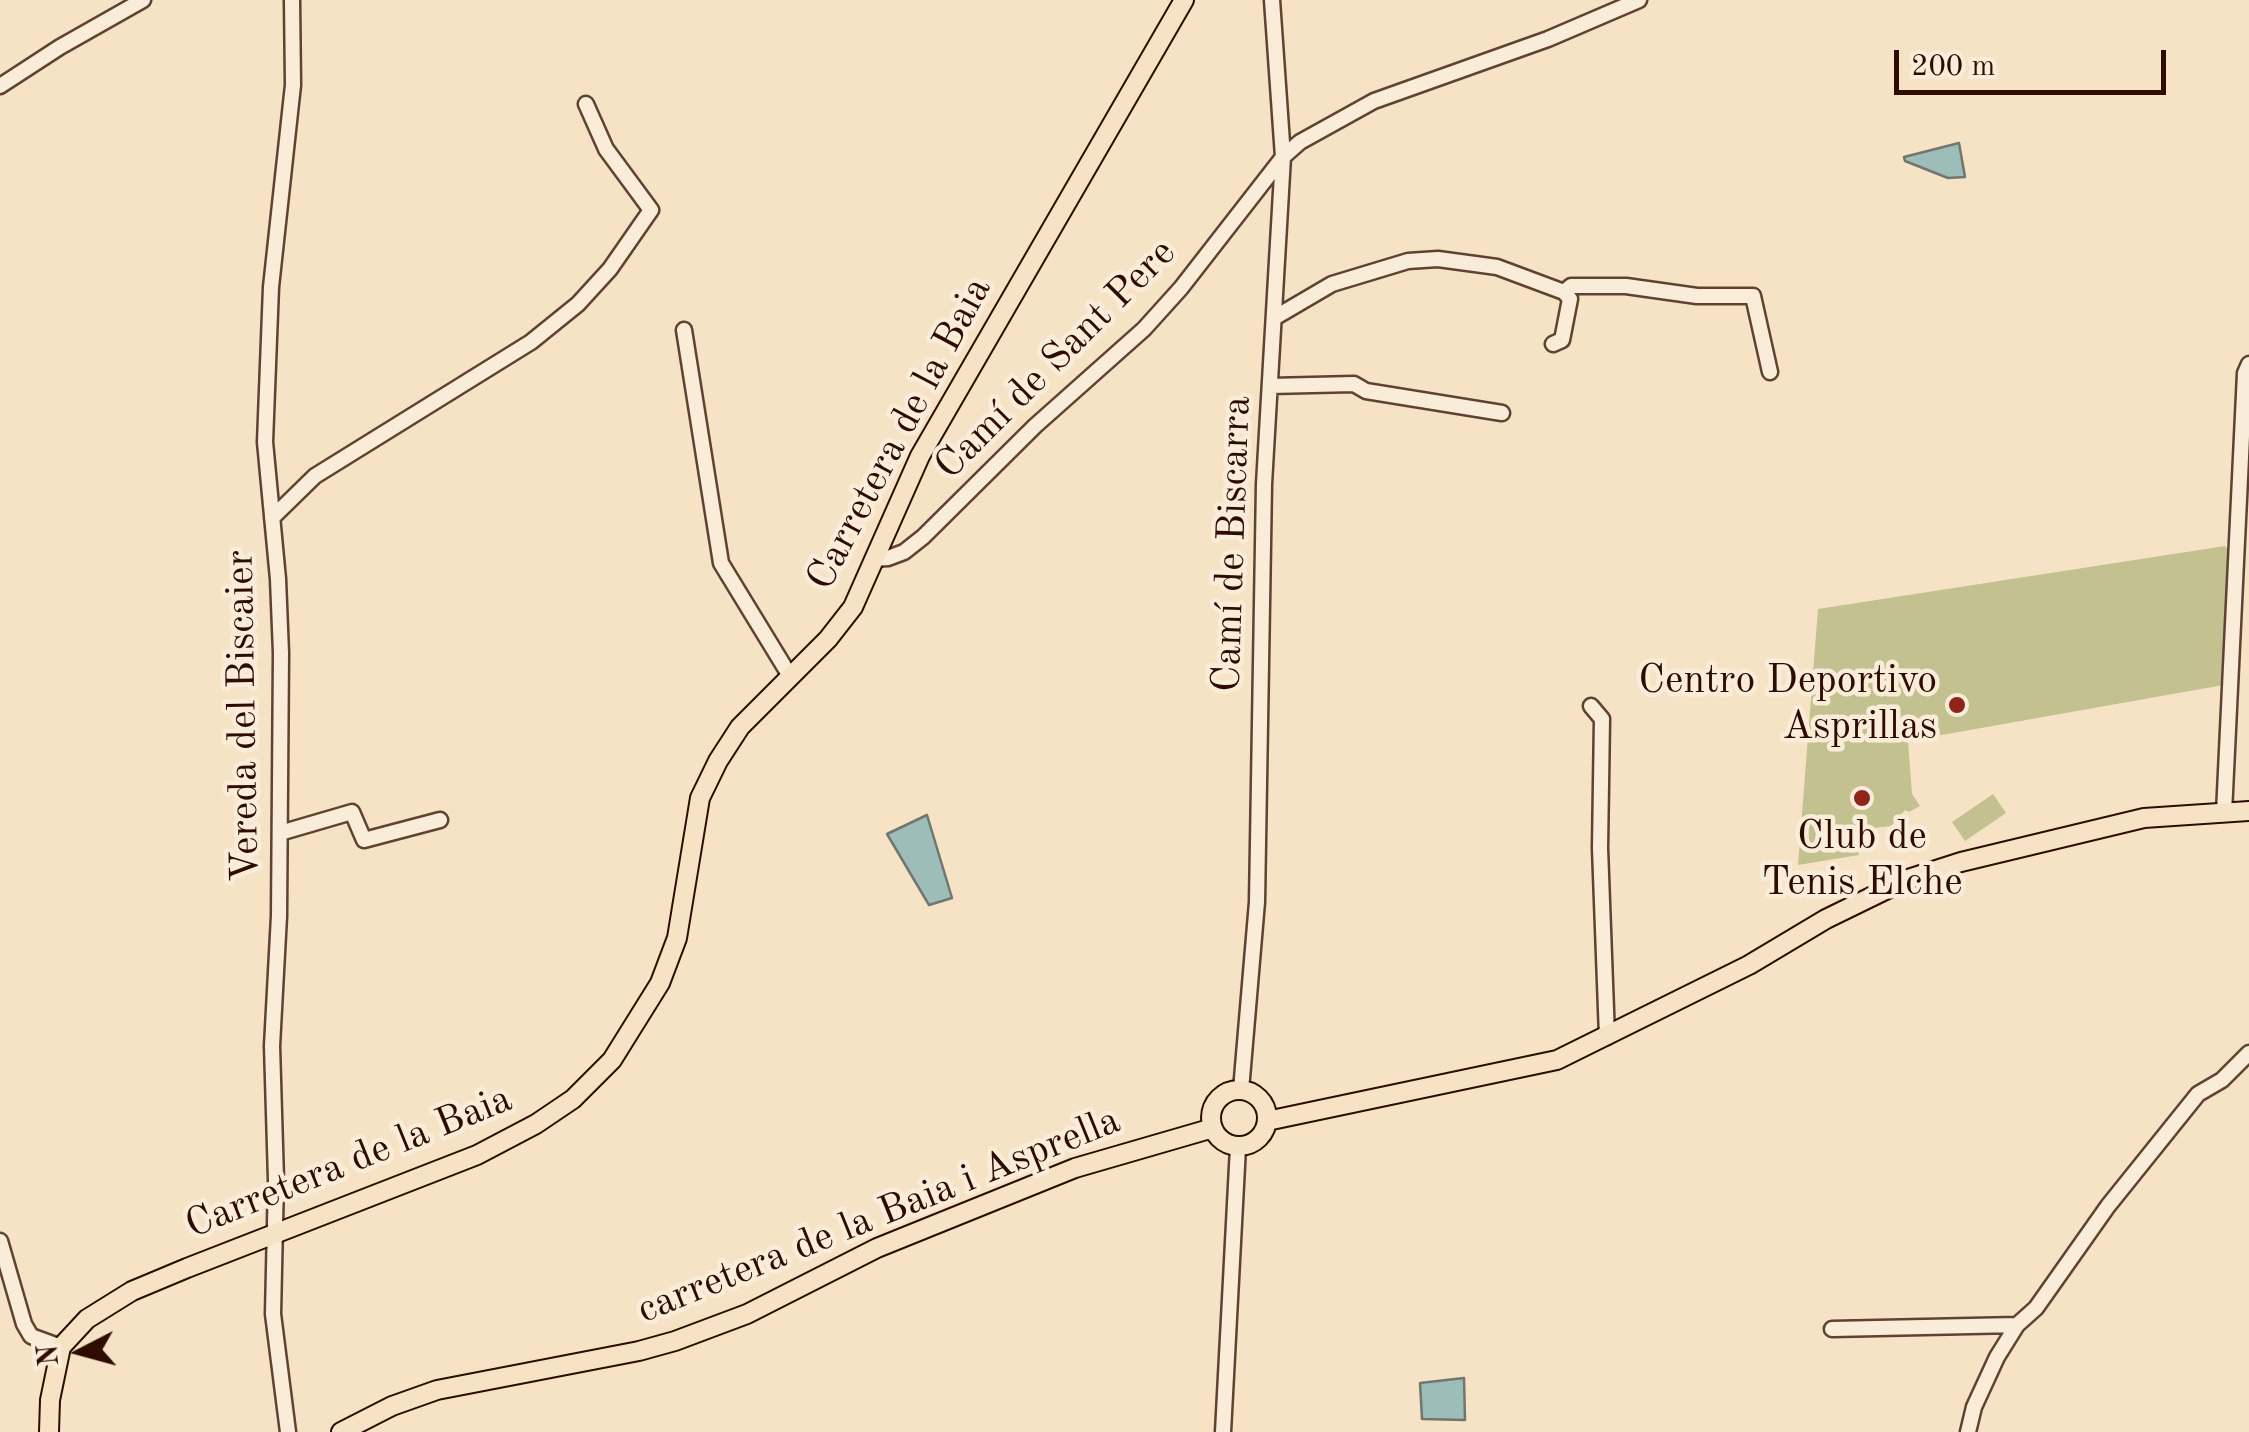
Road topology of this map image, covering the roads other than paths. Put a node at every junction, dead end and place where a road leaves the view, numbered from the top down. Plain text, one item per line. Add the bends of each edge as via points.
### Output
1 (143, 0) edge
2 (292, 0) edge
3 (1272, 0) edge
4 (1638, 0) edge
5 (1182, 1) edge
6 (0, 86) edge
7 (586, 104) dead end
8 (1283, 157) junction
9 (1564, 292) junction
10 (1274, 318) junction
11 (684, 330) dead end
12 (1553, 344) dead end
13 (2249, 364) edge
14 (1770, 372) dead end
15 (1270, 386) junction
16 (1502, 413) dead end
17 (272, 518) junction
18 (873, 558) junction
19 (790, 676) junction
20 (1591, 706) dead end
21 (2249, 811) edge
22 (2224, 813) junction
23 (440, 820) dead end
24 (280, 833) junction
25 (1607, 1037) junction
26 (2249, 1053) edge
27 (1241, 1090) junction
28 (1268, 1120) junction
29 (1213, 1128) junction
30 (1238, 1147) junction
31 (274, 1232) junction
32 (0, 1241) edge
33 (2017, 1325) junction
34 (1832, 1329) dead end
35 (61, 1347) junction
36 (49, 1432) edge
37 (288, 1432) edge
38 (341, 1432) edge
39 (1223, 1432) edge
40 (1968, 1432) edge

1 - 6 street
2 - 17 street, Vereda del Biscaier via 294,85 267,337
3 - 8 street, Camí de Biscarra
4 - 8 street, Camí de Sant Pere via 1548,40 1374,101
5 - 18 main road, Carretera de la Baia via 920,456
7 - 17 street via 606,149 651,210 610,270 531,342 316,476
8 - 10 street, Camí de Biscarra
8 - 18 street, Camí de Sant Pere via 1144,328 923,537 904,552
9 - 10 street via 1498,268 1408,261 1332,284
9 - 12 street via 1570,299 1562,340
9 - 14 street via 1571,286 1626,286 1753,296
10 - 15 street, Camí de Biscarra
11 - 19 street via 721,562
13 - 22 street
15 - 16 street via 1354,384
15 - 27 street, Camí de Biscarra via 1257,902
17 - 24 street, Vereda del Biscaier via 281,653
18 - 19 main road, Carretera de la Baia via 853,607
19 - 31 main road, Carretera de la Baia via 740,727 700,798 677,938 660,983 612,1060 573,1098 492,1148
20 - 25 street via 1602,719
21 - 22 main road
22 - 25 main road via 2144,818 1908,879
23 - 24 street via 364,840 352,812
24 - 31 street, Vereda del Biscaier
25 - 28 main road via 1557,1060
26 - 33 street via 2198,1094
27 - 28 main road via 1259,1098
27 - 29 main road via 1216,1104
28 - 30 main road via 1260,1138
29 - 30 main road
29 - 38 main road, carretera de la Baia i Asprella via 1075,1168 675,1340 436,1390
30 - 39 street
31 - 35 main road, Carretera de la Baia via 132,1291 87,1319
31 - 37 street, Vereda del Biscaier via 273,1314
32 - 35 street via 24,1324 31,1336
33 - 34 street
33 - 40 street
35 - 36 main road

